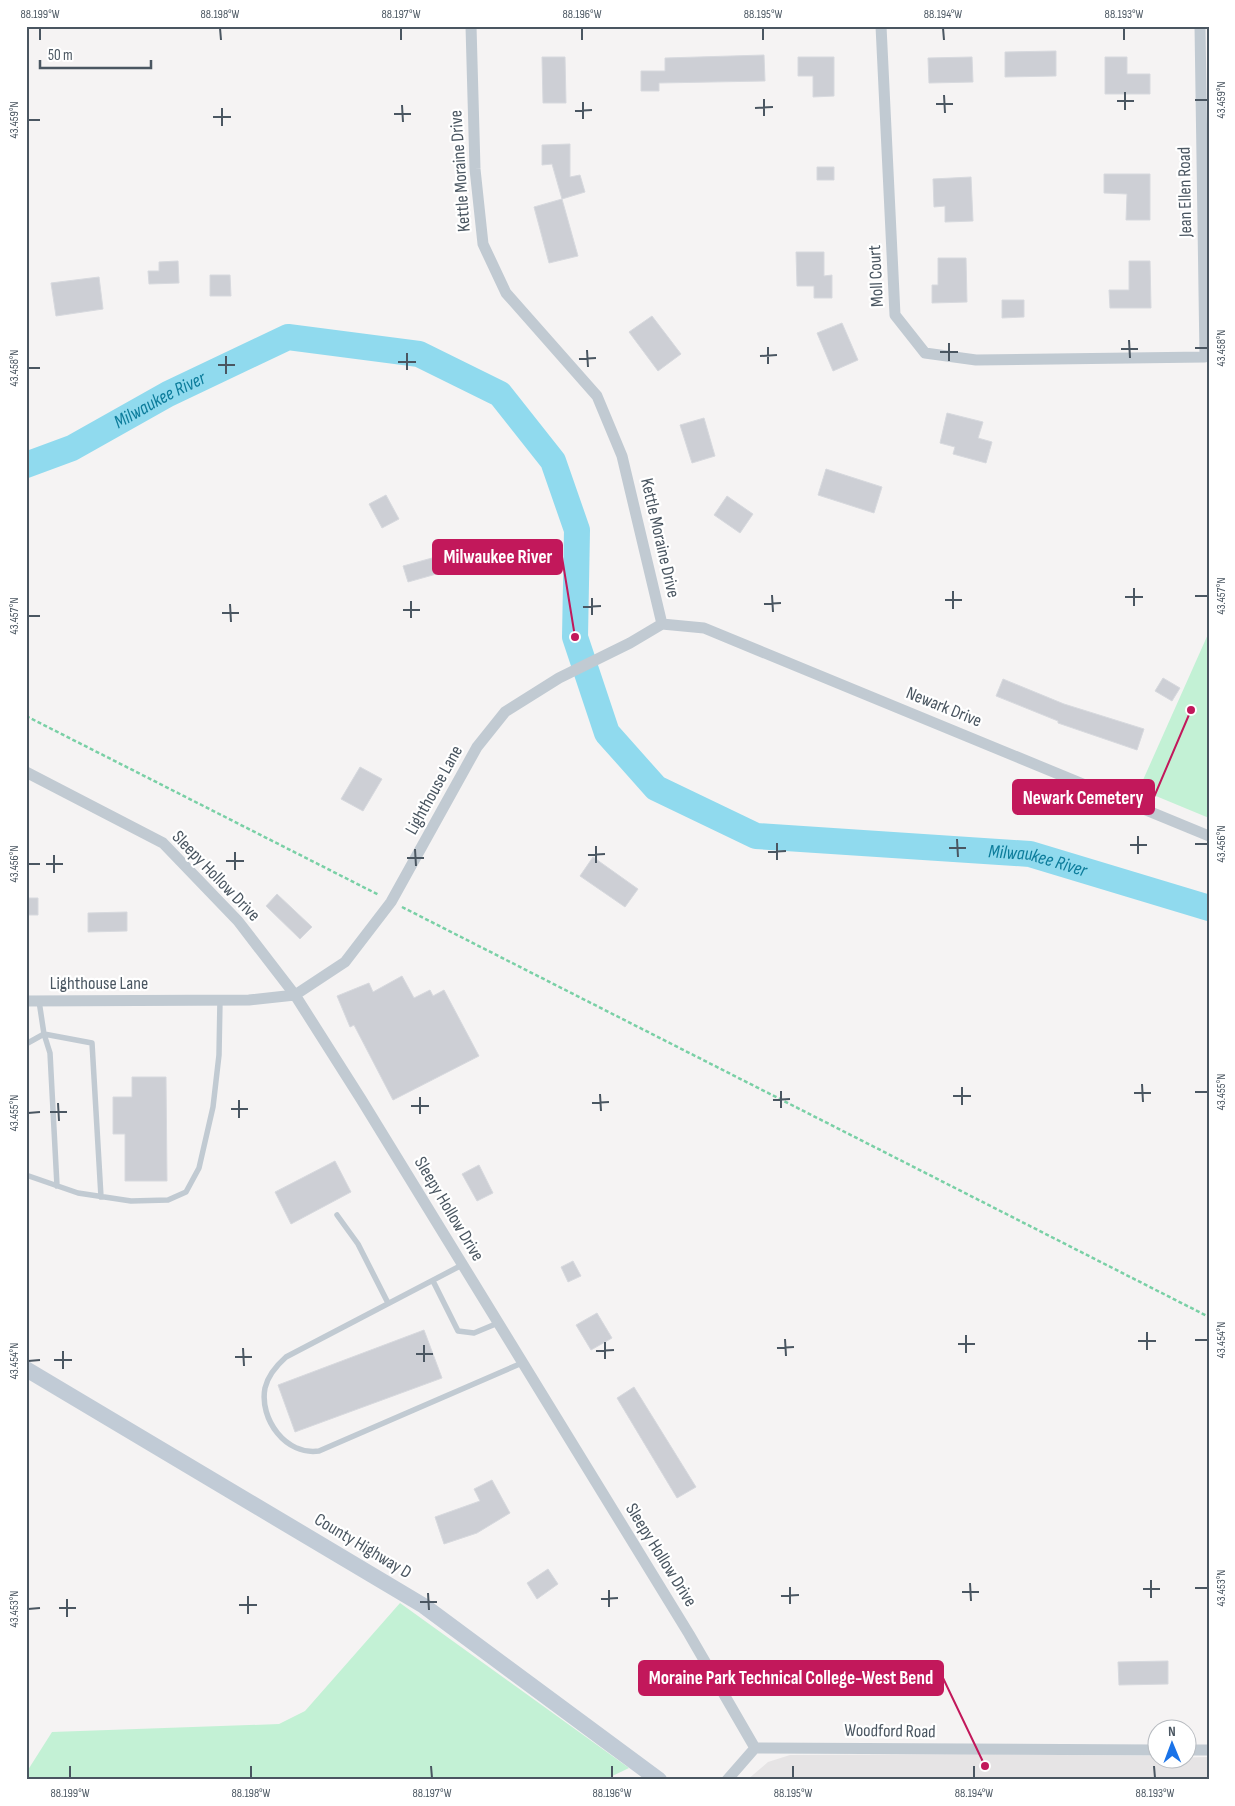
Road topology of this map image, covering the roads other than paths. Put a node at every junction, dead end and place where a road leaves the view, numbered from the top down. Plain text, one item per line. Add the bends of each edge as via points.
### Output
1 (471, 26) edge
2 (881, 26) edge
3 (1200, 26) edge
4 (1205, 357) joint
5 (662, 624) junction
6 (26, 772) edge
7 (1209, 836) edge
8 (295, 995) junction
9 (220, 1000) junction
10 (26, 1001) edge
11 (39, 1001) junction
12 (44, 1034) junction
13 (26, 1044) edge
14 (26, 1175) edge
15 (57, 1186) junction
16 (101, 1197) junction
17 (338, 1215) dead end
18 (462, 1265) junction
19 (433, 1281) junction
20 (388, 1303) junction
21 (498, 1323) junction
22 (26, 1356) edge
23 (522, 1363) junction
24 (26, 1369) edge
25 (82, 1401) junction
26 (755, 1748) junction
27 (1148, 1750) edge
28 (659, 1780) edge
29 (727, 1780) edge

1 - 5 street, Kettle Moraine Drive via 475,169 483,244 506,293 597,396 622,456
2 - 4 street, Moll Court via 895,315 925,353 976,360
3 - 4 street, Jean Ellen Road
5 - 7 street, Newark Drive via 704,628
5 - 8 street, Lighthouse Lane via 559,678 505,712 478,747 392,902 345,962
6 - 8 street, Sleepy Hollow Drive via 162,843 238,921
8 - 9 street, Lighthouse Lane
8 - 18 street, Sleepy Hollow Drive
9 - 11 street, Lighthouse Lane
9 - 16 lane via 219,1055 213,1107 199,1168 186,1192 168,1200
10 - 11 street, Lighthouse Lane
11 - 12 lane
12 - 13 lane
12 - 15 lane via 50,1053
12 - 16 lane via 92,1043
14 - 15 lane
15 - 16 lane
17 - 20 lane via 358,1244
18 - 19 lane
18 - 21 street, Sleepy Hollow Drive
19 - 20 lane
19 - 21 lane via 458,1331 474,1333
20 - 23 lane via 286,1357 274,1367 265,1388 265,1406 271,1426 290,1446 306,1453 319,1451
21 - 23 street, Sleepy Hollow Drive
22 - 25 main road, County Highway D
23 - 26 street, Sleepy Hollow Drive via 689,1634
24 - 25 main road, County Highway D
25 - 28 main road, County Highway D via 424,1606
26 - 27 street, Woodford Road
26 - 29 street

